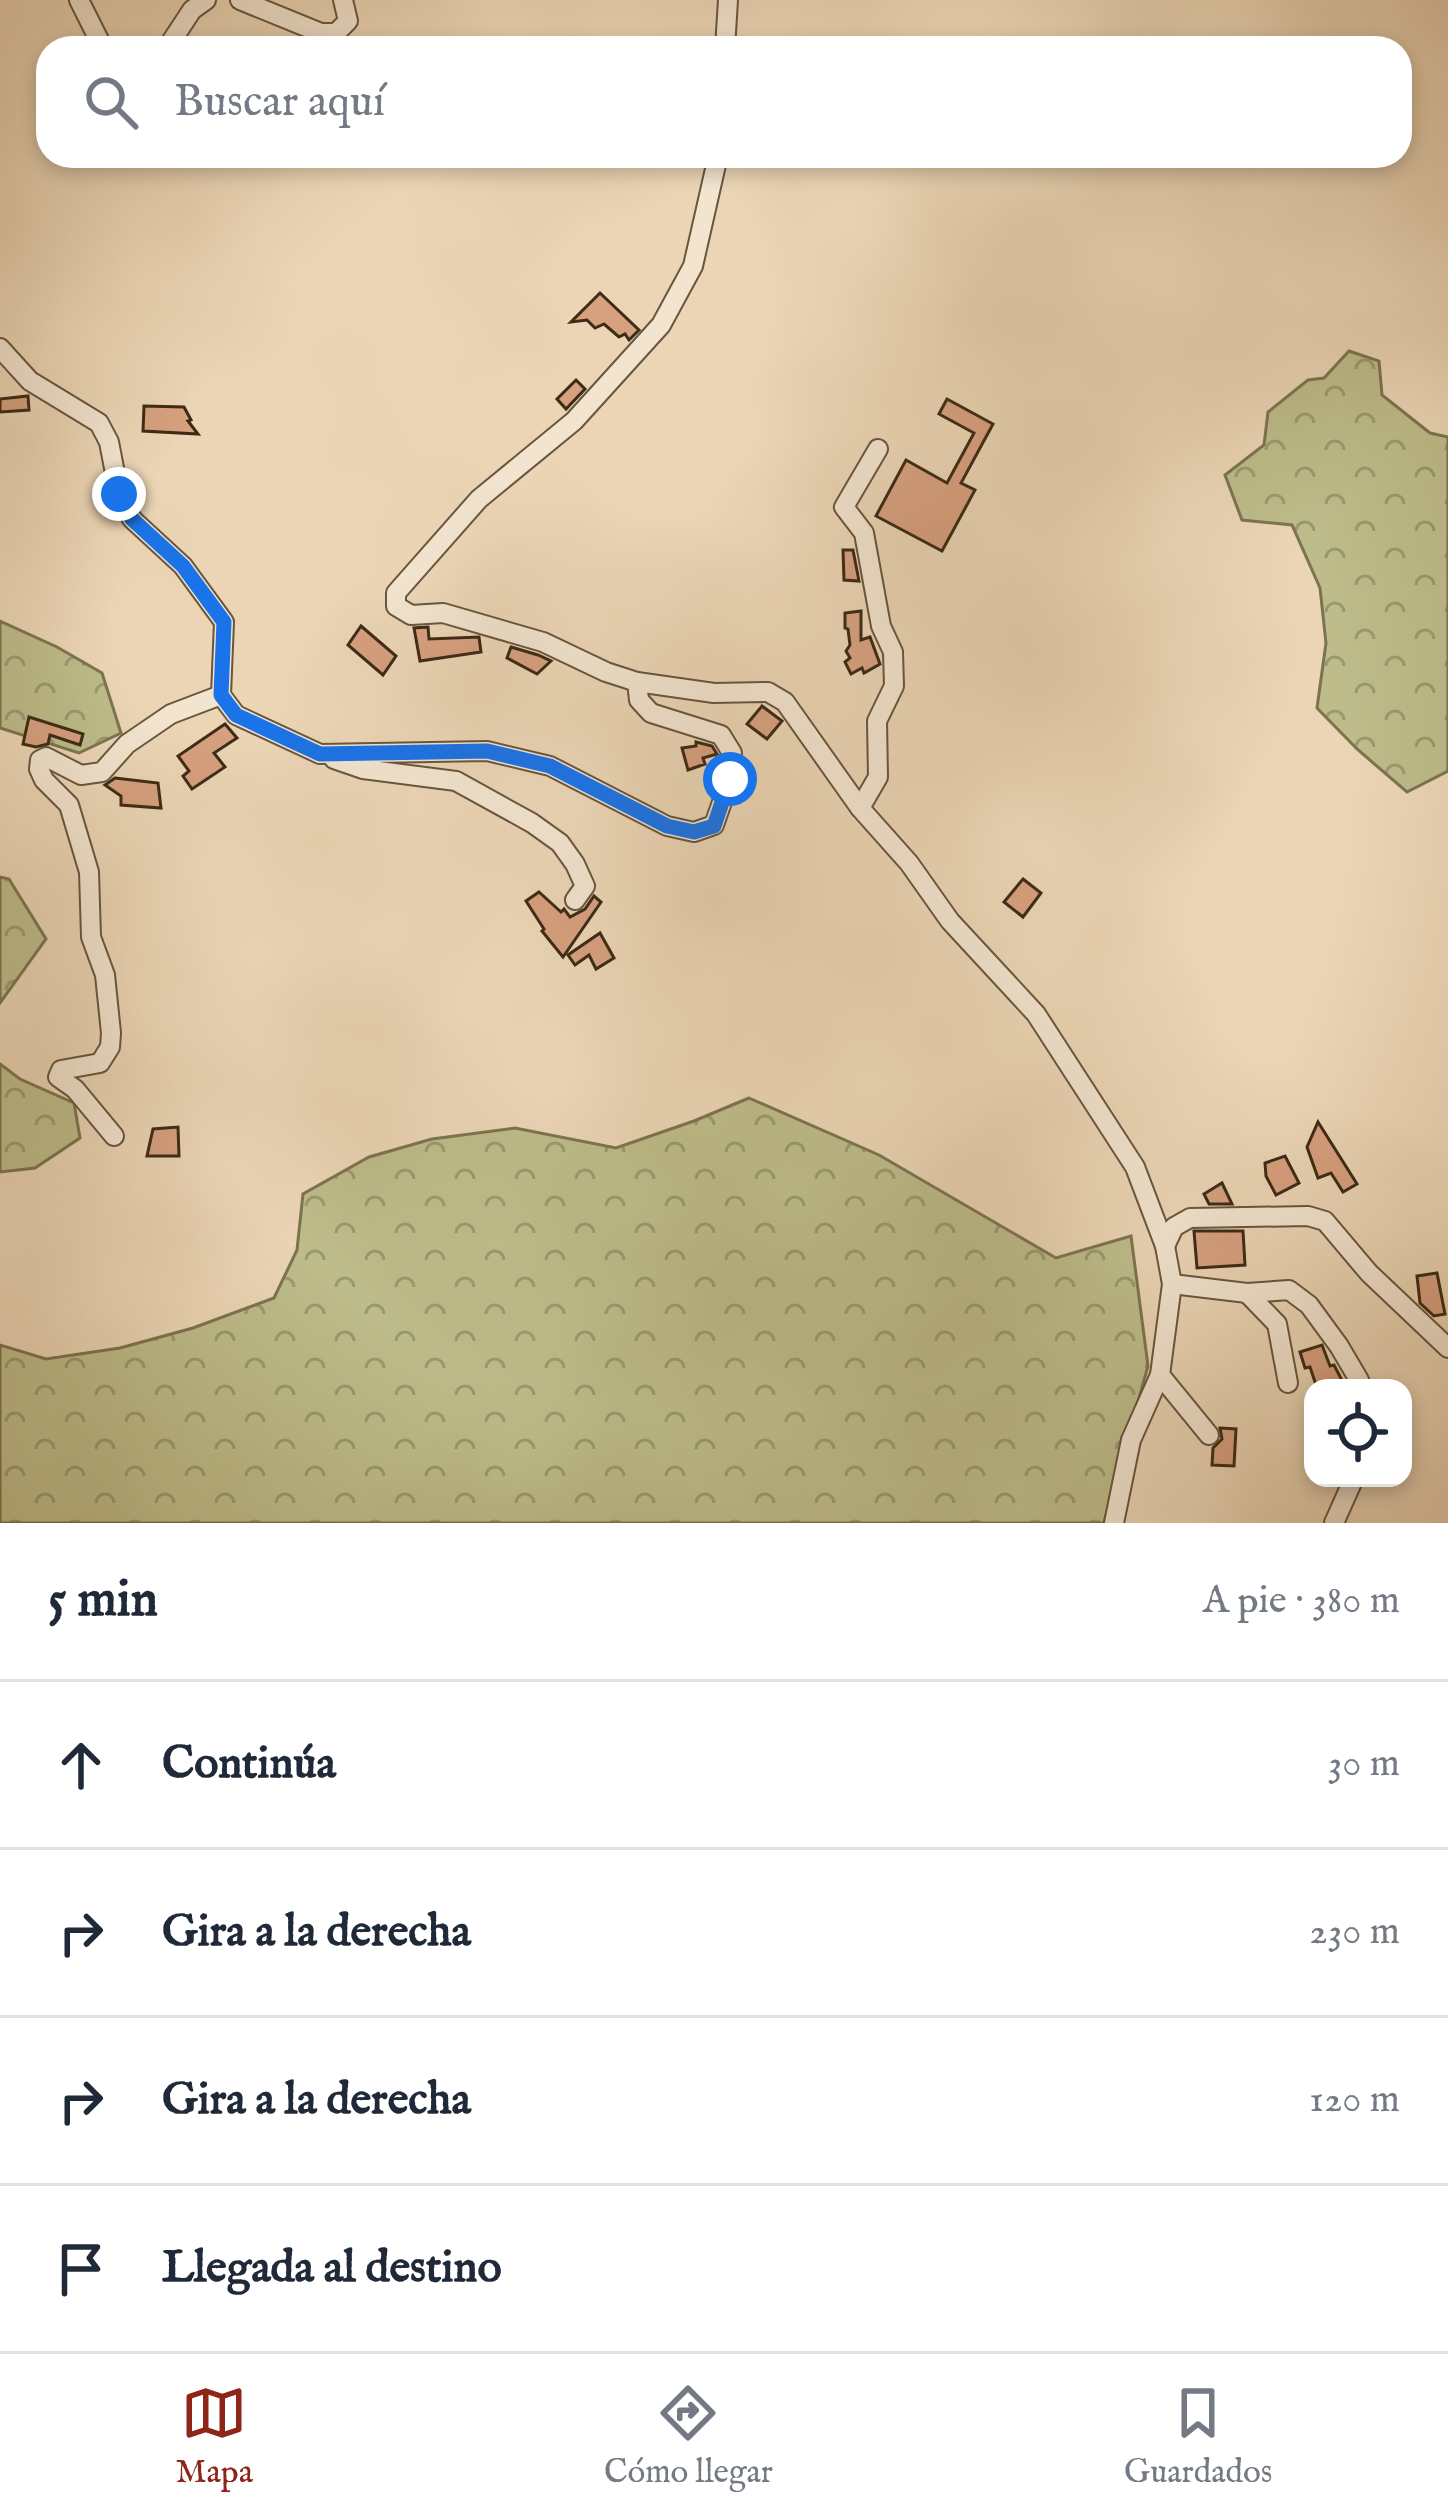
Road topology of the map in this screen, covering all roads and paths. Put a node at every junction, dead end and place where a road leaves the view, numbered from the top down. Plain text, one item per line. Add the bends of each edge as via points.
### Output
1 (79, 0) edge
2 (206, 0) edge
3 (240, 0) edge
4 (343, 0) edge
5 (728, 0) edge
6 (97, 36) edge
7 (174, 36) edge
8 (726, 36) edge
9 (715, 168) edge
10 (0, 347) edge
11 (878, 449) dead end
12 (638, 682) junction
13 (221, 695) junction
14 (320, 754) junction
15 (860, 808) junction
16 (575, 900) dead end
17 (114, 1136) dead end
18 (1165, 1246) junction
19 (1172, 1284) junction
20 (1247, 1293) junction
21 (1448, 1348) edge
22 (1160, 1375) junction
23 (1358, 1379) edge
24 (1288, 1383) dead end
25 (1209, 1436) dead end
26 (1350, 1487) edge
27 (1114, 1523) edge
28 (1334, 1523) edge

1 - 6 street
2 - 7 street
3 - 4 street via 321,33 336,33 348,21
5 - 8 street
9 - 12 street via 693,266 661,325 574,421 479,499 396,593 396,606 411,615 443,614 543,642
10 - 13 street via 30,381 99,423 132,519 183,566 224,622
11 - 15 street via 844,507 864,533 894,686 877,721 878,777
12 - 14 street via 639,700 651,713 722,735 732,753 714,826 667,826 550,766 487,751
12 - 15 street via 768,692 785,702
13 - 14 street via 236,715
13 - 17 street via 171,714 102,772 81,775 40,760 44,780 69,805 89,872 89,928 105,975 111,1033 100,1063 58,1076
14 - 16 street via 363,770 456,781 532,823 575,864 584,886
15 - 18 street via 1036,1014 1136,1168
18 - 19 street
18 - 21 street via 1190,1218 1324,1222
19 - 20 street
19 - 22 street
20 - 23 street via 1289,1290 1310,1305
20 - 24 street via 1277,1324
22 - 25 street
22 - 27 street via 1131,1440
26 - 28 street

